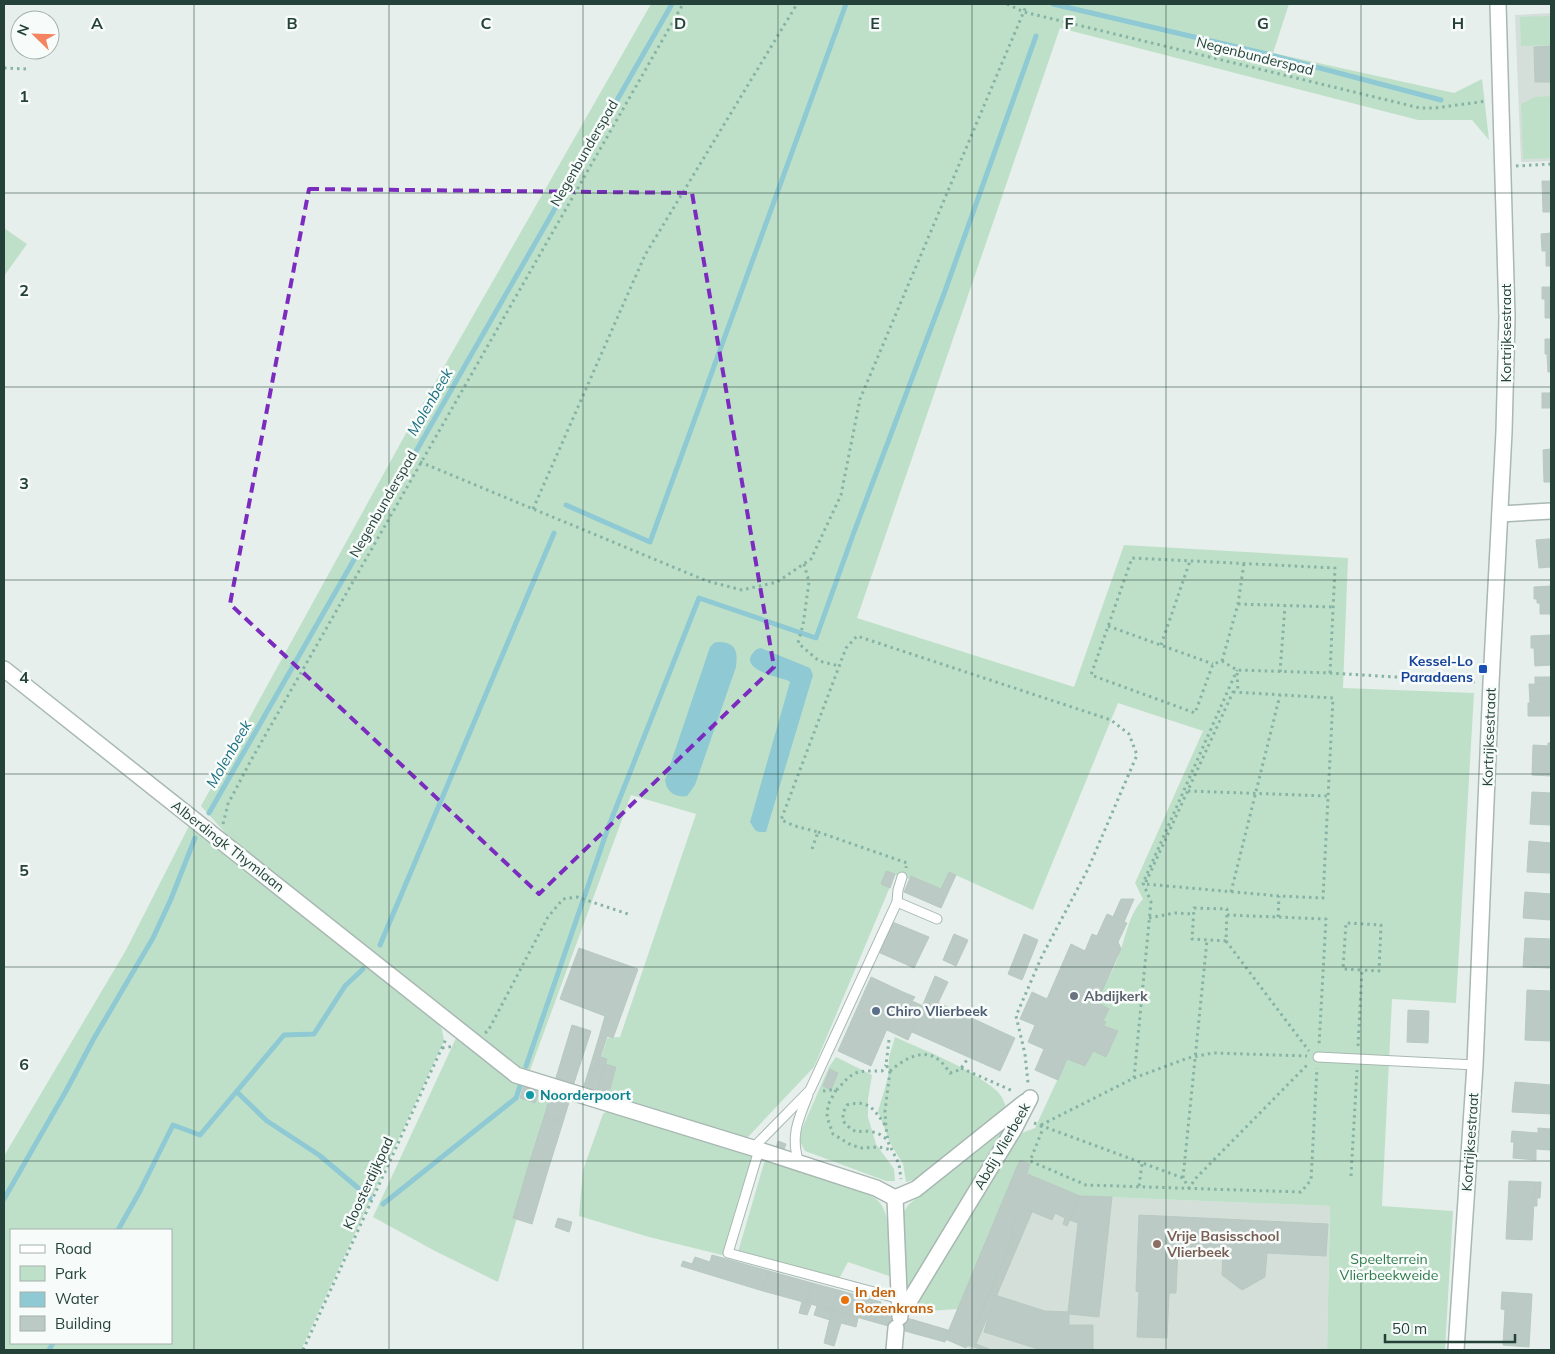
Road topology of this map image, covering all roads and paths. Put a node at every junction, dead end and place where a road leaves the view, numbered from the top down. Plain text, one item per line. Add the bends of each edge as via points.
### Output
1 (683, 4) edge
2 (797, 4) edge
3 (1007, 4) edge
4 (1027, 4) edge
5 (1498, 4) edge
6 (1024, 12) junction
7 (4, 68) edge
8 (28, 69) dead end
9 (1501, 99) junction
10 (1551, 164) edge
11 (1503, 167) junction
12 (420, 462) junction
13 (533, 510) junction
14 (1551, 511) edge
15 (1500, 514) junction
16 (1190, 561) junction
17 (1244, 563) junction
18 (804, 564) junction
19 (1238, 604) junction
20 (1285, 606) junction
21 (1333, 607) junction
22 (1108, 626) junction
23 (1160, 645) junction
24 (1222, 661) junction
25 (1213, 664) junction
26 (839, 666) junction
27 (4, 669) edge
28 (1237, 670) junction
29 (1280, 672) junction
30 (1330, 673) junction
31 (1491, 683) junction
32 (1238, 692) junction
33 (1280, 695) junction
34 (1188, 791) junction
35 (1256, 794) junction
36 (1328, 796) junction
37 (818, 832) junction
38 (220, 840) junction
39 (812, 849) dead end
40 (902, 877) joint
41 (1231, 892) junction
42 (1279, 896) junction
43 (897, 902) junction
44 (1194, 914) junction
45 (631, 915) dead end
46 (1227, 915) junction
47 (1278, 917) junction
48 (1149, 918) junction
49 (936, 919) dead end
50 (1207, 940) junction
51 (1226, 941) junction
52 (1362, 970) junction
53 (452, 1025) junction
54 (889, 1040) dead end
55 (472, 1041) junction
56 (1195, 1056) junction
57 (968, 1057) dead end
58 (1318, 1057) junction
59 (1358, 1058) junction
60 (1475, 1064) junction
61 (886, 1065) junction
62 (1306, 1065) dead end
63 (961, 1068) junction
64 (890, 1071) junction
65 (1134, 1078) junction
66 (810, 1090) junction
67 (836, 1090) junction
68 (1030, 1098) junction
69 (886, 1125) junction
70 (1041, 1125) junction
71 (888, 1140) junction
72 (756, 1149) junction
73 (892, 1150) junction
74 (799, 1163) junction
75 (1142, 1164) junction
76 (1351, 1176) dead end
77 (1182, 1178) junction
78 (1139, 1186) junction
79 (1189, 1188) junction
80 (895, 1198) junction
81 (899, 1313) junction
82 (303, 1350) edge
83 (894, 1350) edge
84 (1456, 1350) edge

1 - 12 path, Negenbunderspad
2 - 13 path via 645,255
3 - 6 path, Negenbunderspad
4 - 6 path
5 - 9 street, Kortrijksestraat
6 - 9 path, Negenbunderspad via 1420,108
6 - 18 path via 860,399 840,495 811,559
7 - 8 path
9 - 11 street, Kortrijksestraat
10 - 11 path
11 - 15 street, Kortrijksestraat via 1507,318
12 - 13 path
12 - 38 path, Negenbunderspad via 250,762 228,804
13 - 18 path via 707,581 742,590 777,582
14 - 15 street
15 - 31 street, Kortrijksestraat
16 - 17 path
16 - 22 path via 1132,558
16 - 23 path
17 - 19 path
17 - 21 path via 1336,568
18 - 26 path via 809,582 798,643 819,661
19 - 20 path
19 - 24 path
20 - 21 path
20 - 29 path
21 - 30 path
22 - 23 path
22 - 25 path via 1090,675 1195,713
23 - 25 path
24 - 25 path
24 - 28 path
26 - 37 path via 781,820
26 - 68 path via 846,648 857,636 1111,720 1129,734 1137,754 1088,869 1042,956 1016,1016
27 - 38 street, Alberdingk Thymlaan
28 - 29 path
28 - 32 path
28 - 48 path via 1143,883 1151,902
29 - 30 path
30 - 31 path
31 - 60 street, Kortrijksestraat
32 - 33 path
32 - 34 path via 1233,692
33 - 35 path
33 - 36 path via 1333,698
34 - 35 path
34 - 41 path via 1145,884
35 - 36 path
35 - 41 path
36 - 42 path via 1323,898
37 - 39 path
37 - 40 path via 907,864
38 - 53 street, Alberdingk Thymlaan
40 - 43 lane
41 - 42 path
42 - 47 path
43 - 49 lane
43 - 66 lane
44 - 46 path via 1194,908 1227,909
44 - 48 path via 1174,913
44 - 50 path via 1192,939
45 - 55 path via 577,897 563,899 548,918 488,1031
46 - 47 path
46 - 51 path
47 - 58 path via 1326,918
48 - 65 path
50 - 51 path
50 - 56 path
51 - 58 path via 1308,1049
52 - 52 path via 1379,971 1381,925 1346,923 1343,969
52 - 59 path
53 - 55 street, Alberdingk Thymlaan
53 - 82 path, Kloosterdijkpad
54 - 61 path
55 - 72 street, Alberdingk Thymlaan via 516,1075
56 - 58 path via 1212,1052
56 - 65 path
56 - 77 path
57 - 63 path
58 - 59 lane
58 - 79 path via 1311,1180 1301,1192
59 - 60 lane
59 - 76 path
60 - 84 street, Kortrijksestraat
61 - 64 path
61 - 67 path via 882,1071 857,1072 846,1078
62 - 79 path
63 - 64 path via 950,1073 939,1059 928,1055 902,1061
63 - 68 path
64 - 69 path via 884,1111
65 - 70 path
66 - 67 path
66 - 72 lane
66 - 74 lane via 796,1124 794,1149
67 - 73 path via 826,1117 833,1134 862,1148 879,1146
68 - 80 street, Abdij Vlierbeek via 916,1189
68 - 81 street, Abdij Vlierbeek via 910,1300
69 - 71 path
69 - 71 path via 866,1104 847,1105 843,1113 843,1122 849,1128 858,1133 874,1132
70 - 75 path
70 - 78 path via 1042,1132 1030,1161 1086,1185
71 - 73 path
72 - 74 street
72 - 81 lane via 728,1253
73 - 80 path via 899,1164 901,1182
74 - 80 street via 876,1188
75 - 77 path
75 - 78 path
77 - 79 path
78 - 79 path
80 - 81 street
81 - 83 street

